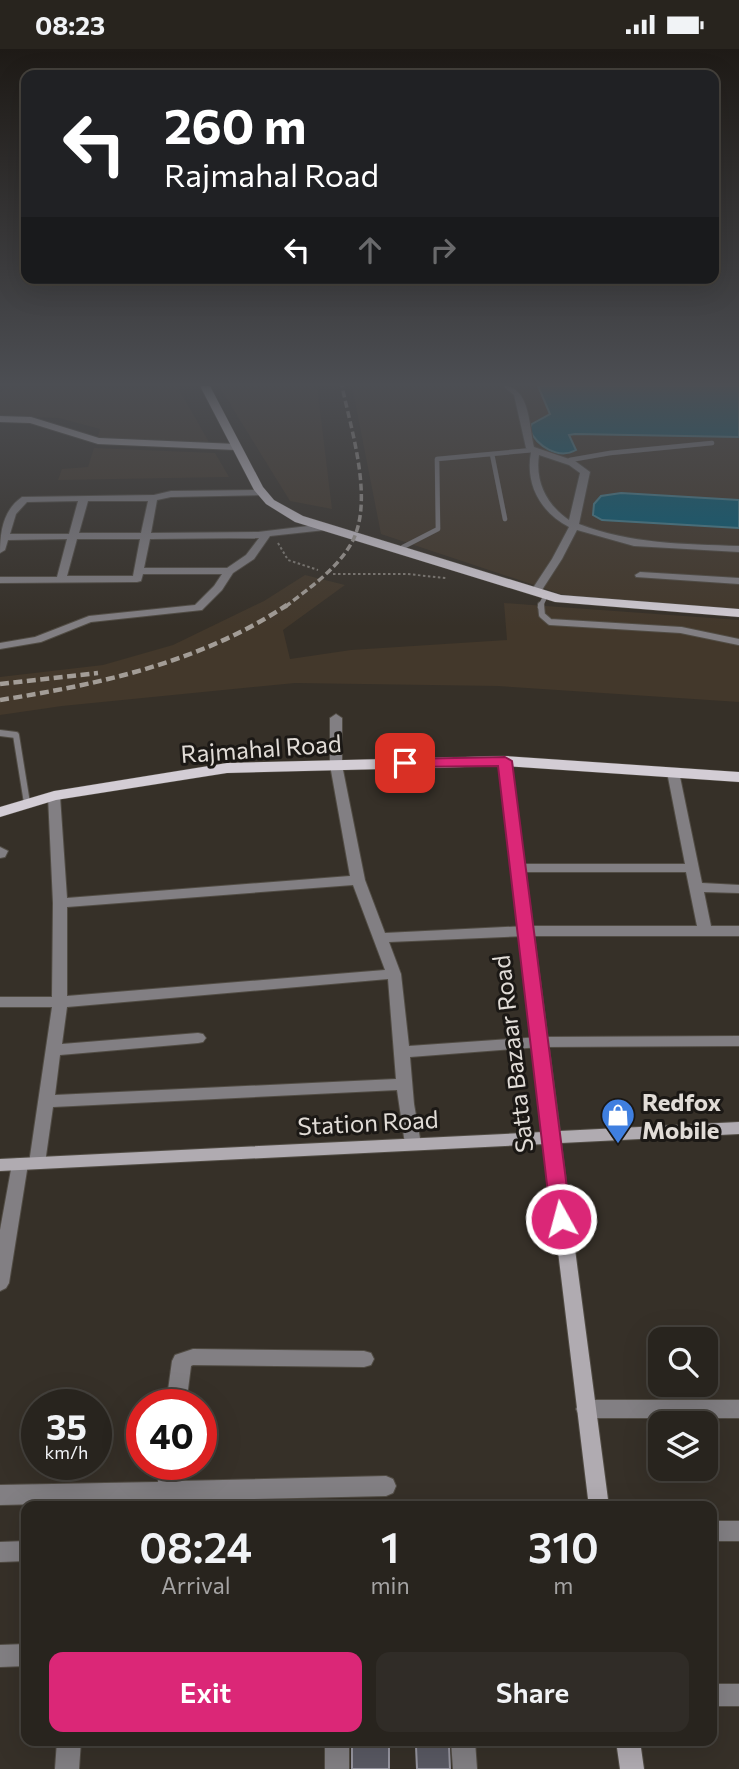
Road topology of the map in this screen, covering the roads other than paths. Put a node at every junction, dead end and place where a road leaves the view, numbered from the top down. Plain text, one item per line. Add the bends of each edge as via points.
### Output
1 (246, 466) edge
2 (437, 466) edge
3 (494, 466) edge
4 (533, 466) edge
5 (577, 466) edge
6 (262, 493) junction
7 (84, 498) junction
8 (153, 498) junction
9 (286, 510) junction
10 (5, 517) edge
11 (505, 519) dead end
12 (574, 526) junction
13 (325, 527) junction
14 (266, 535) junction
15 (145, 536) junction
16 (3, 537) edge
17 (72, 537) junction
18 (403, 547) junction
19 (739, 549) edge
20 (0, 550) edge
21 (465, 569) junction
22 (140, 571) junction
23 (229, 571) junction
24 (640, 575) dead end
25 (61, 579) junction
26 (0, 580) edge
27 (739, 581) edge
28 (541, 593) junction
29 (739, 613) edge
30 (739, 642) edge
31 (0, 646) edge
32 (336, 718) dead end
33 (0, 733) edge
34 (505, 761) junction
35 (336, 765) junction
36 (673, 772) junction
37 (739, 777) edge
38 (54, 796) junction
39 (27, 803) junction
40 (0, 812) edge
41 (518, 868) junction
42 (692, 868) junction
43 (358, 880) junction
44 (696, 887) junction
45 (739, 889) edge
46 (60, 903) junction
47 (526, 931) junction
48 (705, 931) junction
49 (739, 931) edge
50 (379, 937) junction
51 (394, 974) junction
52 (0, 1002) edge
53 (60, 1002) junction
54 (198, 1038) dead end
55 (739, 1041) edge
56 (540, 1042) junction
57 (53, 1050) junction
58 (404, 1052) junction
59 (405, 1084) junction
60 (48, 1101) junction
61 (739, 1128) edge
62 (550, 1138) junction
63 (412, 1145) junction
64 (0, 1153) edge
65 (28, 1164) junction
66 (0, 1165) edge
67 (0, 1283) edge
68 (364, 1359) dead end
69 (178, 1389) edge
70 (586, 1409) junction
71 (739, 1409) edge
72 (169, 1480) edge
73 (386, 1486) dead end
74 (168, 1491) junction
75 (0, 1495) edge
76 (598, 1501) edge
77 (717, 1531) edge
78 (739, 1531) edge
79 (21, 1551) edge
80 (0, 1552) edge
81 (21, 1654) edge
82 (0, 1656) edge
83 (717, 1695) edge
84 (739, 1695) edge
85 (69, 1746) edge
86 (337, 1746) edge
87 (464, 1746) edge
88 (629, 1746) edge
89 (67, 1769) edge
90 (337, 1769) edge
91 (465, 1769) edge
92 (632, 1769) edge

1 - 6 main road
2 - 18 lane via 438,529
3 - 11 lane
4 - 12 street via 542,499
5 - 12 street via 585,472
6 - 8 street
6 - 9 main road
7 - 8 street
7 - 10 street via 26,499
7 - 17 street
8 - 15 street
9 - 13 main road
9 - 18 main road
10 - 16 street
12 - 19 street via 596,536 652,545
12 - 28 street
13 - 14 street
13 - 21 main road
14 - 15 street
14 - 23 street via 250,557
15 - 17 street
15 - 22 street
16 - 17 street
16 - 20 street
17 - 25 street
18 - 21 main road
21 - 28 main road
22 - 23 street
22 - 25 street via 137,579
23 - 31 street via 198,608 89,619 37,640
24 - 27 street
25 - 26 street
28 - 29 main road via 588,603
28 - 30 lane via 542,615 550,622 681,630
32 - 35 street
33 - 39 lane via 16,735
34 - 35 main road, Rajmahal Road
34 - 36 main road, Rajmahal Road
34 - 41 street, Satta Bazaar Road
35 - 38 main road, Rajmahal Road via 227,768
35 - 43 street
36 - 37 main road, Rajmahal Road
36 - 42 street
38 - 39 main road, Rajmahal Road
38 - 46 street
39 - 40 main road, Rajmahal Road
41 - 42 street
41 - 47 street, Satta Bazaar Road
42 - 44 street
43 - 46 street
43 - 50 street
44 - 45 street
44 - 48 street
46 - 53 street
47 - 48 street
47 - 50 street
47 - 56 street, Satta Bazaar Road
48 - 49 street
50 - 51 street
51 - 53 street
51 - 58 street
52 - 53 street
53 - 57 street
54 - 57 street
55 - 56 street
56 - 58 street
56 - 62 street, Satta Bazaar Road
57 - 60 street
58 - 59 street
59 - 60 street
59 - 63 street
60 - 65 street
61 - 62 street, Station Road
62 - 63 street, Station Road
62 - 70 street, Satta Bazaar Road
63 - 65 street, Station Road
64 - 65 street
65 - 66 street, Station Road
65 - 67 street
68 - 69 street via 193,1357 182,1361
70 - 71 street
70 - 76 street, Satta Bazaar Road
72 - 74 street
73 - 74 street
74 - 75 street
77 - 78 street
79 - 80 street
81 - 82 street
83 - 84 street
85 - 89 street
86 - 90 street
87 - 91 street
88 - 92 street

